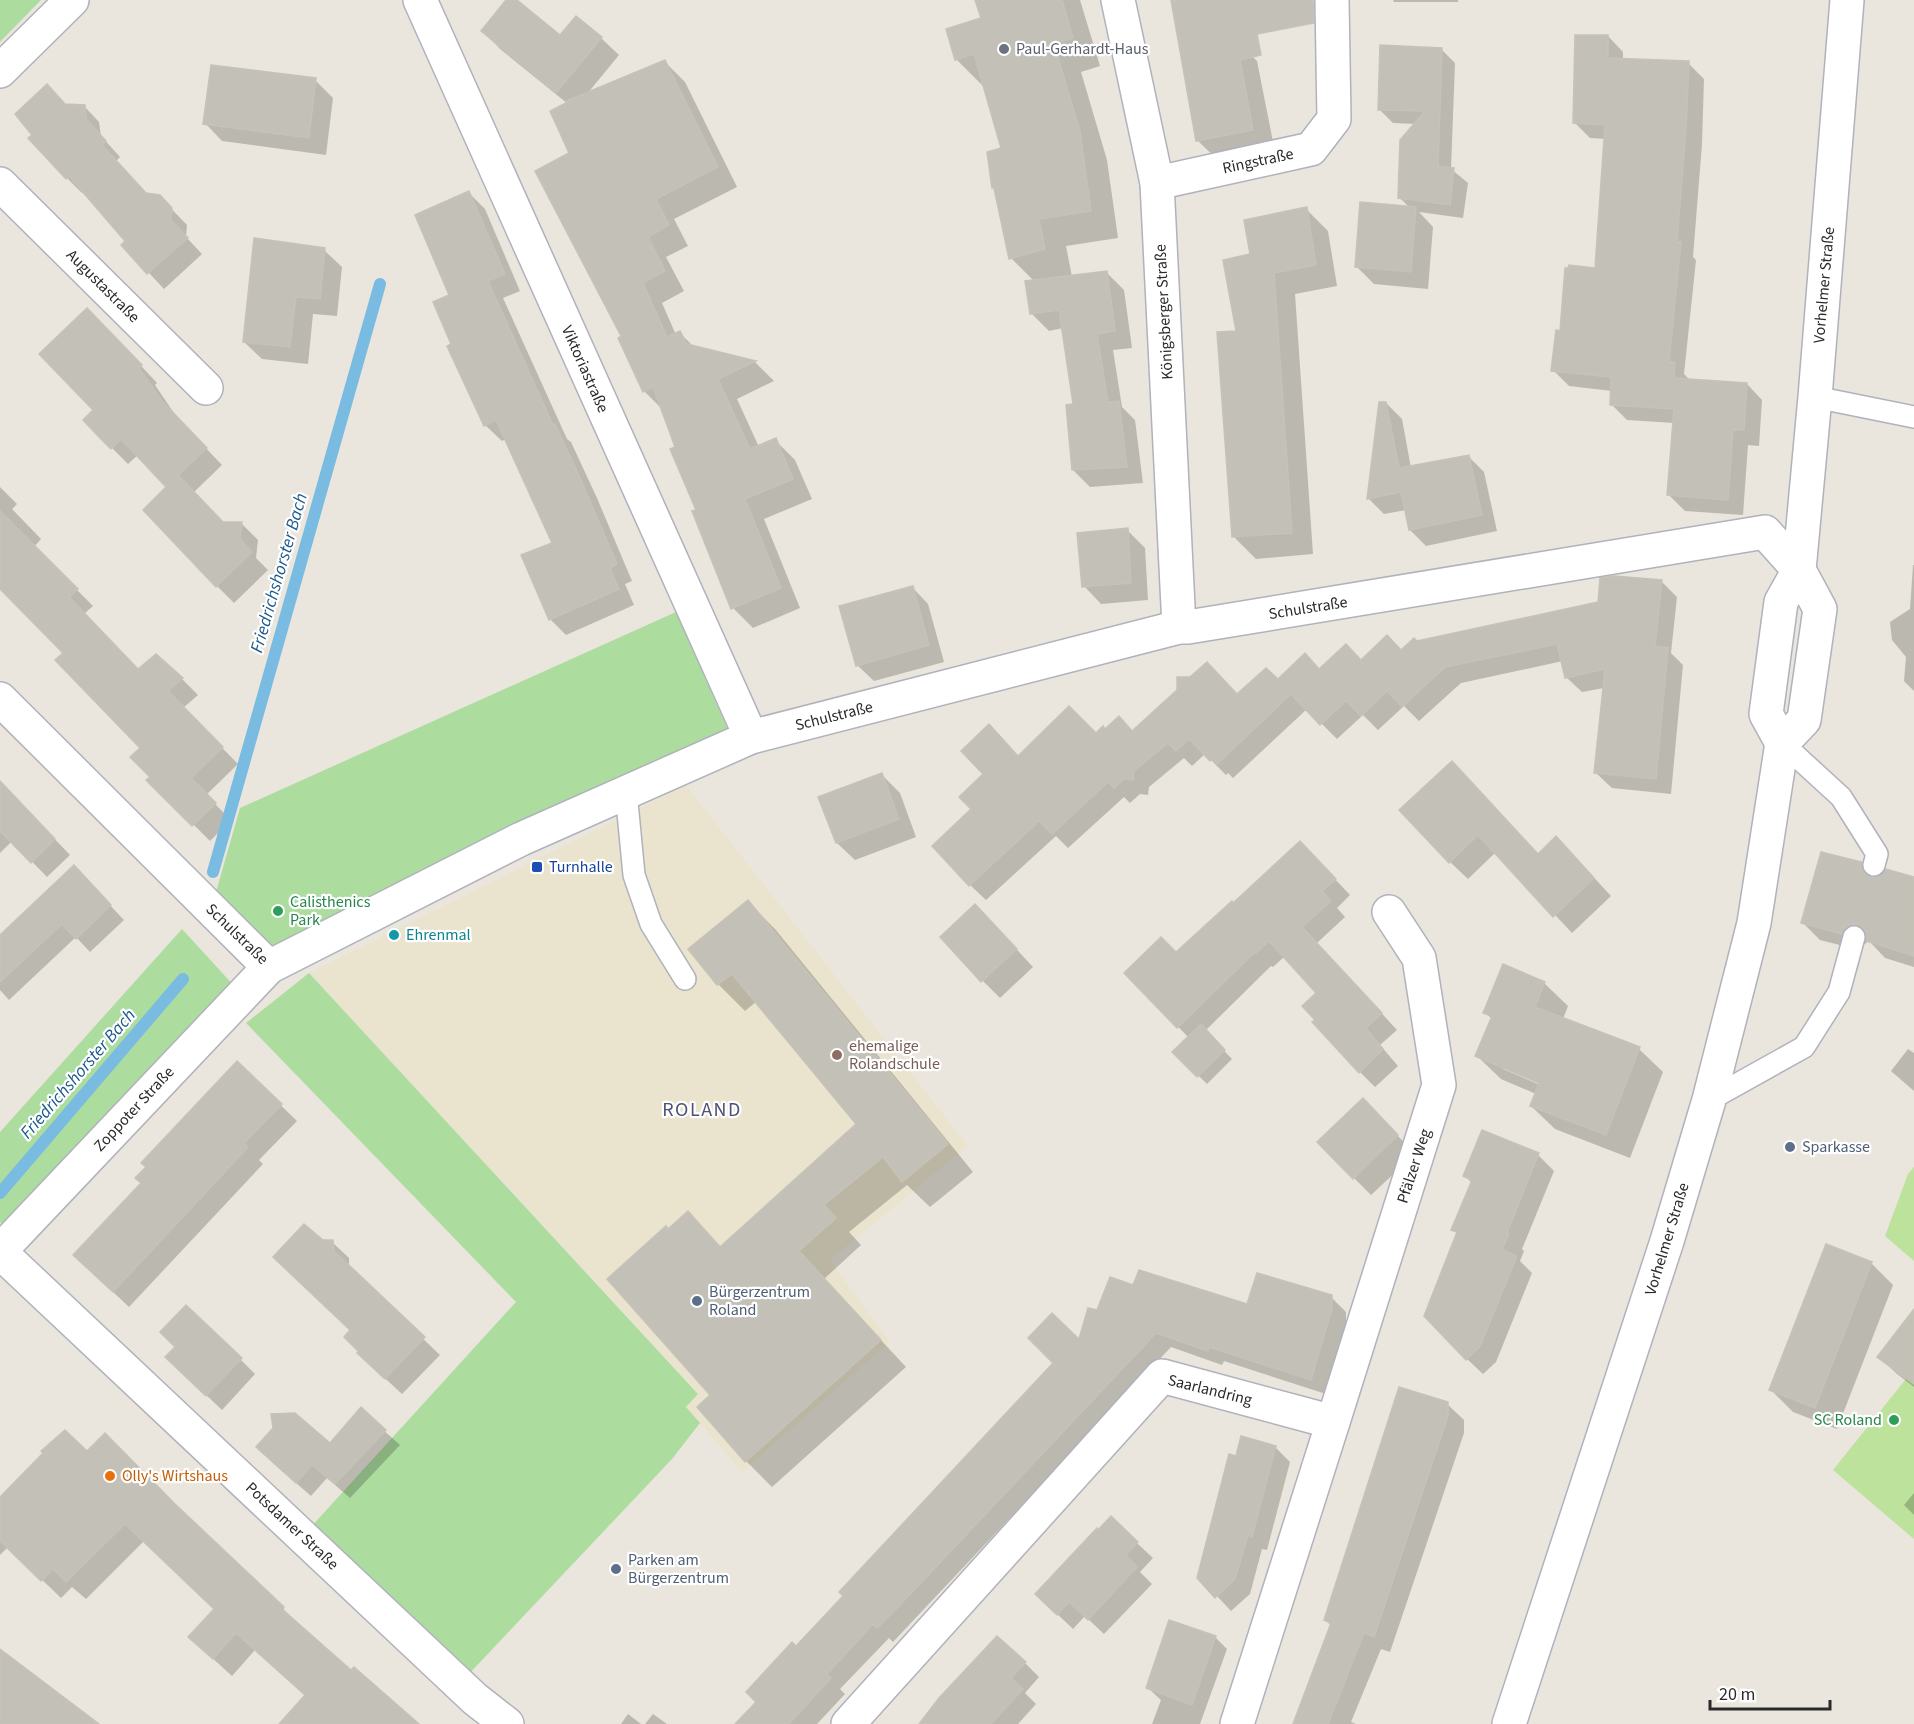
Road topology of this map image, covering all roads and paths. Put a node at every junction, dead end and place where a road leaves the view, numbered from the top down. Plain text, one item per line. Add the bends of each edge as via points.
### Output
1 (72, 0) edge
2 (420, 0) edge
3 (1118, 0) edge
4 (1332, 0) edge
5 (1847, 0) edge
6 (0, 71) edge
7 (1157, 183) junction
8 (0, 184) edge
9 (206, 388) dead end
10 (1815, 397) junction
11 (1914, 417) edge
12 (1798, 570) junction
13 (1179, 627) junction
14 (0, 699) edge
15 (751, 737) junction
16 (1782, 743) junction
17 (626, 792) junction
18 (1874, 865) dead end
19 (1389, 912) dead end
20 (1854, 937) dead end
21 (268, 967) junction
22 (685, 980) dead end
23 (1709, 1100) junction
24 (0, 1251) edge
25 (1333, 1422) junction
26 (507, 1724) edge
27 (848, 1724) edge
28 (1237, 1724) edge
29 (1509, 1724) edge

1 - 6 street
2 - 15 street, Viktoriastraße
3 - 7 street, Königsberger Straße
4 - 7 street, Ringstraße via 1334,119 1311,149
5 - 10 street, Vorhelmer Straße
7 - 13 street, Königsberger Straße
8 - 9 street, Augustastraße
10 - 11 lane
10 - 12 street, Vorhelmer Straße
12 - 13 street, Schulstraße via 1766,532
12 - 16 street, Vorhelmer Straße via 1781,602 1766,714
13 - 15 street, Schulstraße
14 - 21 street, Schulstraße
15 - 17 street, Schulstraße
16 - 18 lane via 1841,797 1877,854
16 - 23 street, Vorhelmer Straße via 1754,923
17 - 21 street, Schulstraße via 521,839
17 - 22 lane via 634,875 651,924
19 - 25 street, Pfälzer Weg via 1419,958 1439,1085
20 - 23 lane via 1839,992 1804,1047
21 - 24 street, Zoppoter Straße
23 - 29 street, Vorhelmer Straße via 1667,1241
24 - 26 street, Potsdamer Straße via 475,1699
25 - 27 street, Saarlandring via 1162,1376
25 - 28 street

